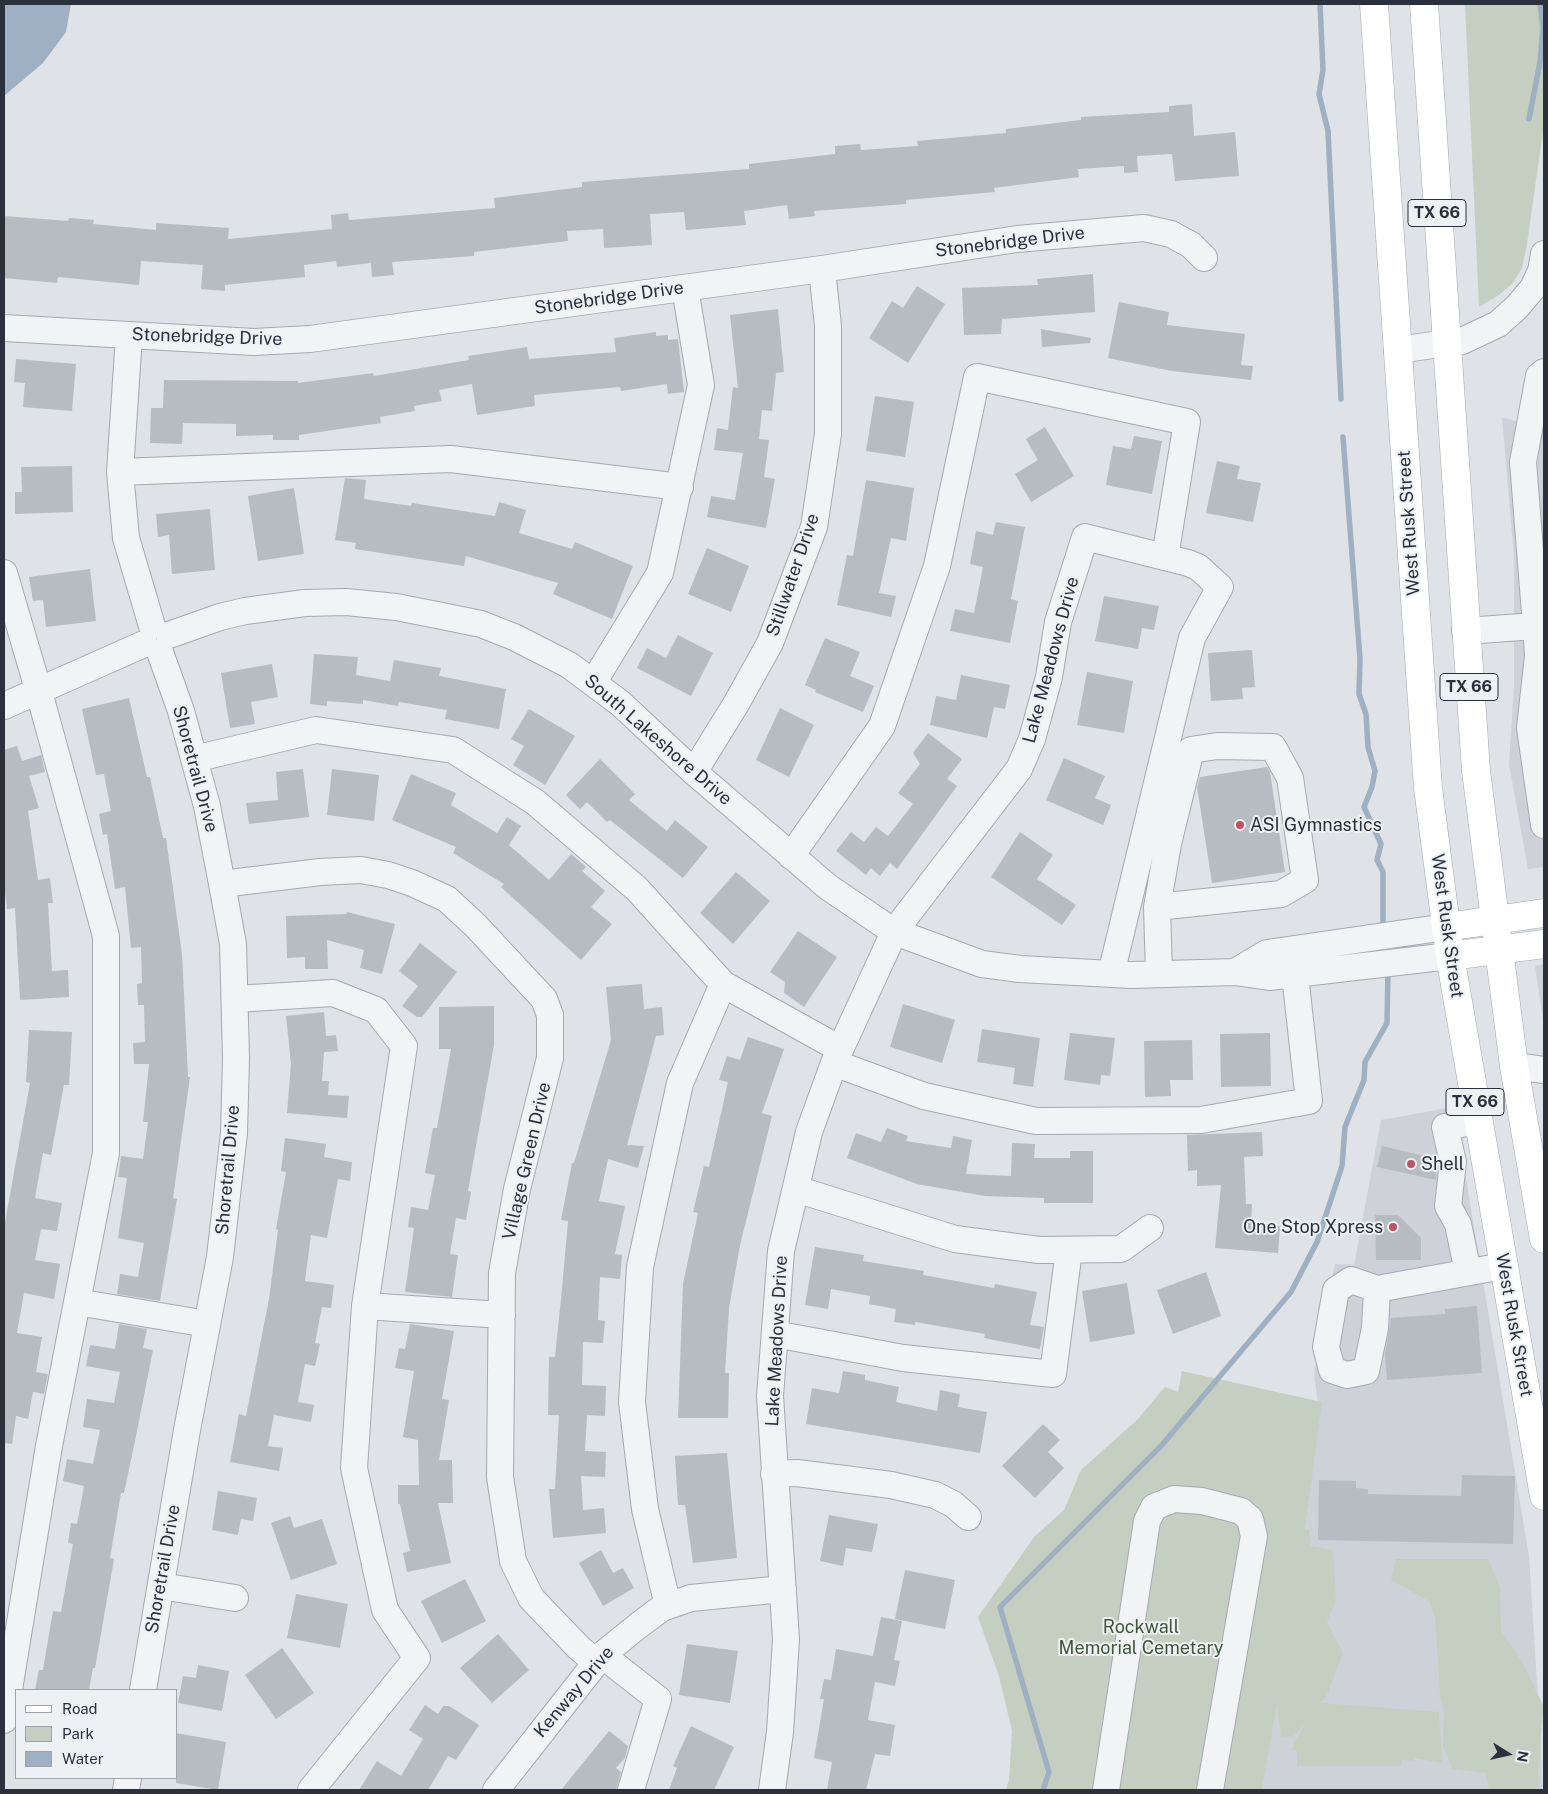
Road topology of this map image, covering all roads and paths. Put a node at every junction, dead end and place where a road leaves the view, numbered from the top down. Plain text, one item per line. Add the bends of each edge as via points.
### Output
1 (1374, 4) edge
2 (1424, 4) edge
3 (1204, 258) dead end
4 (1543, 266) edge
5 (822, 269) junction
6 (685, 288) junction
7 (4, 328) edge
8 (129, 335) junction
9 (1446, 345) junction
10 (1397, 350) junction
11 (1544, 372) edge
12 (1534, 461) edge
13 (120, 472) junction
14 (680, 486) junction
15 (1165, 557) junction
16 (4, 573) edge
17 (1538, 615) edge
18 (1465, 631) junction
19 (156, 639) junction
20 (593, 683) junction
21 (39, 692) junction
22 (4, 706) edge
23 (1538, 710) edge
24 (194, 759) junction
25 (694, 772) junction
26 (1544, 824) edge
27 (791, 856) junction
28 (222, 884) junction
29 (1158, 907) junction
30 (1544, 913) edge
31 (1496, 920) junction
32 (1446, 928) junction
33 (896, 931) junction
34 (1544, 944) edge
35 (1500, 950) junction
36 (1450, 956) junction
37 (1235, 972) junction
38 (1111, 974) junction
39 (1158, 974) junction
40 (1295, 975) junction
41 (723, 984) junction
42 (235, 999) junction
43 (837, 1056) junction
44 (1514, 1066) junction
45 (1544, 1070) edge
46 (1478, 1121) junction
47 (796, 1189) junction
48 (1150, 1228) dead end
49 (1544, 1238) edge
50 (1069, 1250) junction
51 (1503, 1266) junction
52 (1468, 1272) junction
53 (1377, 1289) dead end
54 (77, 1302) junction
55 (365, 1306) junction
56 (502, 1315) junction
57 (207, 1324) junction
58 (775, 1334) junction
59 (774, 1474) junction
60 (1544, 1496) edge
61 (968, 1517) dead end
62 (160, 1586) junction
63 (782, 1589) junction
64 (235, 1598) dead end
65 (668, 1606) junction
66 (599, 1658) junction
67 (143, 1689) edge
68 (4, 1720) edge
69 (310, 1790) edge
70 (496, 1790) edge
71 (631, 1790) edge
72 (772, 1790) edge
73 (1106, 1790) edge
74 (1210, 1790) edge

1 - 10 main road, TX 66
2 - 9 main road, TX 66
3 - 5 street, Stonebridge Drive via 1191,245 1171,234 1144,228 1016,239
4 - 9 street via 1526,298 1498,324 1475,336
5 - 6 street, Stonebridge Drive
5 - 25 street, Stillwater Drive via 828,326 828,434 814,527 770,643
6 - 8 street, Stonebridge Drive via 310,339 254,342
6 - 14 street via 701,385
7 - 8 street, Stonebridge Drive
8 - 13 street, Shoretrail Drive
9 - 10 street
9 - 18 main road, TX 66
10 - 32 main road, West Rusk Street / TX 66 via 1428,788
11 - 12 street via 1539,376
12 - 17 street
13 - 14 street via 451,459
13 - 19 street, Shoretrail Drive via 126,538
14 - 20 street via 660,573
15 - 27 street via 1187,422 977,377 937,566 882,726
15 - 33 street, Lake Meadows Drive via 1085,537 1058,622 1049,677 1032,739 1019,769
15 - 38 street, Lake Meadows Drive via 1198,567 1220,586 1192,638
16 - 21 street
17 - 18 street
17 - 23 street
18 - 31 main road, TX 66 via 1476,771
19 - 20 street, South Lakeshore Drive via 220,617 271,607 346,602 396,606 481,624 569,665
19 - 21 street, South Lakeshore Drive
19 - 24 street, Shoretrail Drive
20 - 25 street, South Lakeshore Drive via 620,703
21 - 22 street, South Lakeshore Drive
21 - 54 street via 106,936 106,1153
23 - 26 street
24 - 28 street, Shoretrail Drive
24 - 41 street via 316,730 453,750 535,802 637,889
25 - 27 street, South Lakeshore Drive
27 - 33 street, South Lakeshore Drive via 847,901
28 - 42 street, Shoretrail Drive via 233,944
28 - 56 street, Village Green Drive via 361,870 412,883 447,900 476,926 544,999 550,1015 550,1058 517,1189 502,1273
29 - 29 street via 1168,844 1190,750 1217,746 1273,747 1290,778 1305,880 1281,894
29 - 39 street
30 - 31 main road
31 - 32 main road
31 - 35 main road, TX 66
32 - 36 main road, West Rusk Street / TX 66
32 - 37 street via 1267,952
33 - 38 street, South Lakeshore Drive via 982,964
33 - 43 street, Lake Meadows Drive
34 - 35 main road
35 - 36 main road
35 - 44 main road, TX 66
36 - 40 street, South Lakeshore Drive
36 - 46 main road, West Rusk Street / TX 66
37 - 39 street, South Lakeshore Drive
37 - 40 street, South Lakeshore Drive via 1269,977
38 - 39 street, South Lakeshore Drive
40 - 43 street via 1309,1101 1201,1120 1036,1121 924,1096
41 - 43 street
41 - 65 street via 680,1083 640,1267 632,1402 645,1509
42 - 55 street via 333,993 376,1010 404,1046
42 - 57 street, Shoretrail Drive via 234,1132 220,1257
43 - 47 street, Lake Meadows Drive via 809,1132
44 - 45 street
44 - 49 main road, TX 66
46 - 51 main road, West Rusk Street / TX 66
46 - 52 street via 1445,1127 1453,1162 1448,1206 1458,1224
47 - 50 street via 955,1239 1039,1250
47 - 58 street, Lake Meadows Drive via 781,1251
48 - 50 street via 1121,1249
50 - 58 street via 1053,1374 903,1358
51 - 52 street
51 - 60 main road, West Rusk Street / TX 66
52 - 53 street
54 - 57 street
54 - 68 street via 49,1446
55 - 56 street
55 - 69 street via 354,1468 385,1610 417,1658
56 - 66 street, Village Green Drive via 500,1478 513,1561 531,1598 579,1648
57 - 62 street, Shoretrail Drive
58 - 59 street, Lake Meadows Drive via 770,1396
59 - 61 street via 797,1473 891,1485 935,1495
59 - 63 street, Lake Meadows Drive
62 - 64 street
62 - 67 street, Shoretrail Drive
63 - 65 street, Kenway Drive via 691,1598
63 - 72 street, Lake Meadows Drive via 786,1639 780,1732
65 - 66 street, Kenway Drive via 639,1624
66 - 70 street, Kenway Drive
66 - 71 street, Village Green Drive via 658,1699
73 - 74 street via 1146,1521 1154,1507 1174,1499 1202,1501 1241,1511 1250,1519 1254,1536

